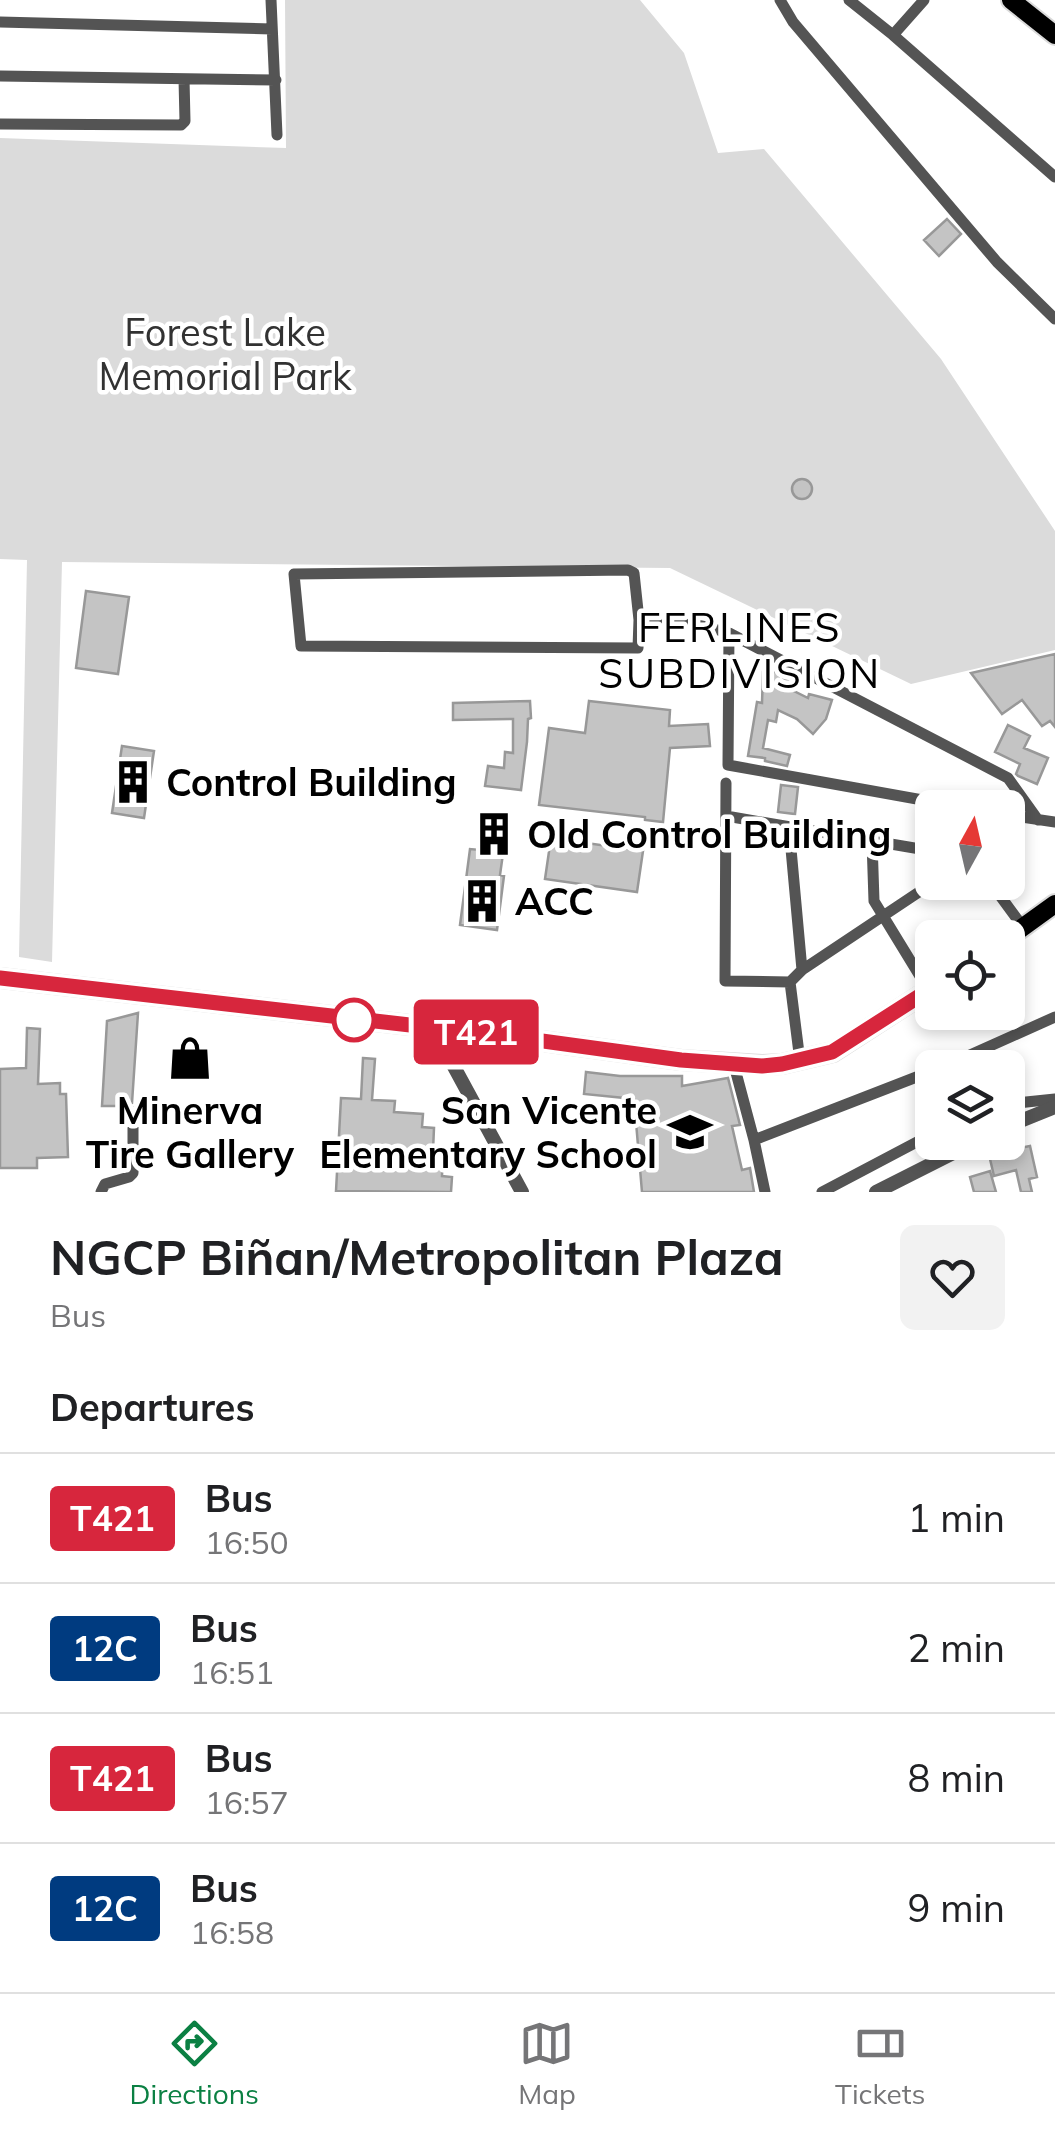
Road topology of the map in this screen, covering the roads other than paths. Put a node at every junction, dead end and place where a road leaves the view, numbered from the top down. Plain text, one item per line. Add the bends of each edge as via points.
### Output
1 (271, 0) edge
2 (780, 0) edge
3 (849, 0) edge
4 (924, 0) edge
5 (1012, 0) edge
6 (0, 22) edge
7 (272, 29) junction
8 (894, 35) junction
9 (1055, 35) edge
10 (1, 75) edge
11 (184, 79) junction
12 (276, 80) junction
13 (0, 124) edge
14 (277, 135) dead end
15 (1055, 177) edge
16 (1055, 320) edge
17 (639, 620) junction
18 (729, 633) junction
19 (726, 782) dead end
20 (915, 799) edge
21 (726, 816) junction
22 (1025, 817) edge
23 (1038, 820) junction
24 (1055, 822) edge
25 (789, 827) junction
26 (872, 840) junction
27 (915, 848) edge
28 (915, 895) edge
29 (1055, 904) edge
30 (884, 916) junction
31 (1025, 926) edge
32 (915, 965) edge
33 (802, 970) junction
34 (0, 978) edge
35 (790, 982) junction
36 (915, 1000) edge
37 (1055, 1017) edge
38 (433, 1028) junction
39 (981, 1050) edge
40 (800, 1061) junction
41 (734, 1065) junction
42 (915, 1078) edge
43 (1025, 1106) edge
44 (1054, 1109) edge
45 (133, 1112) dead end
46 (1025, 1120) edge
47 (754, 1140) junction
48 (915, 1143) edge
49 (939, 1160) edge
50 (101, 1192) edge
51 (522, 1192) edge
52 (765, 1192) edge
53 (822, 1192) edge
54 (876, 1192) edge

1 - 7 street
2 - 16 street via 997,262
3 - 8 street
4 - 8 street
5 - 9 highway
6 - 7 street
7 - 12 street
8 - 15 street
10 - 11 street
11 - 12 street
11 - 13 street via 181,125
12 - 14 street
17 - 17 street via 638,648 302,646 294,574 628,570 634,573
17 - 18 street
18 - 20 street via 728,765
18 - 23 street via 1008,778
19 - 21 street
21 - 25 street
21 - 35 street via 725,981
22 - 23 street
23 - 24 street
25 - 26 street
25 - 33 street
26 - 27 street
26 - 30 street via 874,901
28 - 30 street
29 - 31 highway
30 - 32 street
30 - 33 street
33 - 35 street
34 - 38 highway
35 - 40 street
36 - 40 highway via 832,1052
37 - 39 street
38 - 41 highway
38 - 51 street
40 - 41 highway
41 - 47 street
42 - 47 street
43 - 44 street
44 - 46 street
45 - 50 street via 133,1173
47 - 52 street
48 - 53 street
49 - 54 street

